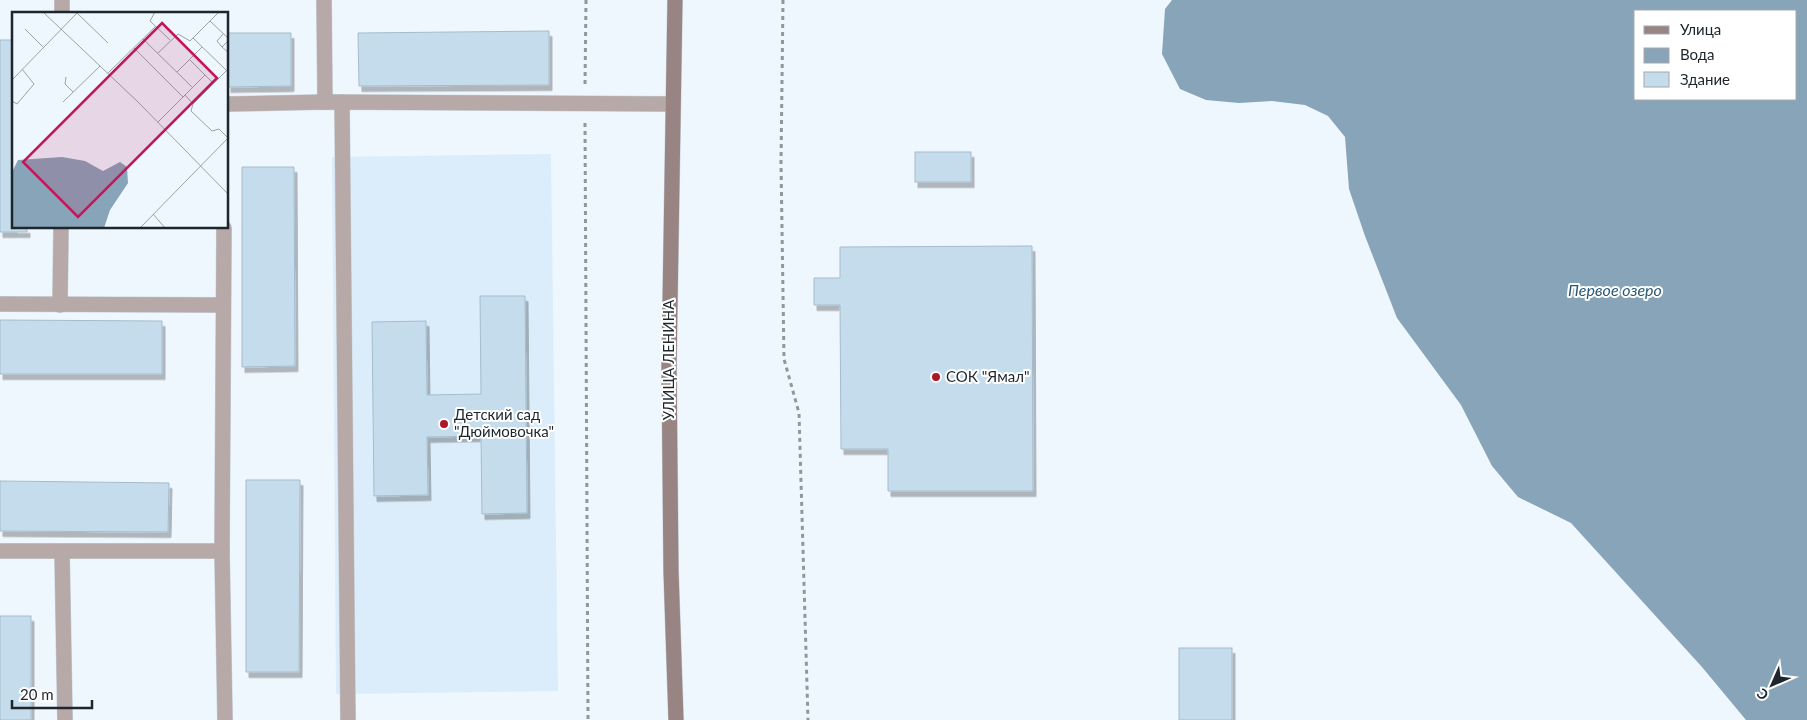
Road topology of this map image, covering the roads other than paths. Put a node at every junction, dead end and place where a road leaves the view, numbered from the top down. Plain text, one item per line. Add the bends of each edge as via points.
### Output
1 (324, 0) edge
2 (675, 0) edge
3 (325, 102) junction
4 (342, 102) junction
5 (229, 104) edge
6 (672, 104) junction
7 (61, 229) edge
8 (224, 229) edge
9 (0, 304) edge
10 (60, 305) junction
11 (224, 305) junction
12 (222, 551) junction
13 (0, 552) edge
14 (62, 552) junction
15 (65, 720) edge
16 (225, 720) edge
17 (348, 720) edge
18 (676, 720) edge

1 - 3 lane
2 - 6 main road, УЛИЦА ЛЕНИНА
3 - 4 lane
3 - 5 lane
4 - 6 lane
4 - 17 lane
6 - 18 main road, УЛИЦА ЛЕНИНА via 669,365
7 - 10 lane
8 - 11 lane
9 - 10 lane
10 - 11 lane
11 - 12 lane
12 - 14 lane
12 - 16 lane
13 - 14 lane
14 - 15 lane

